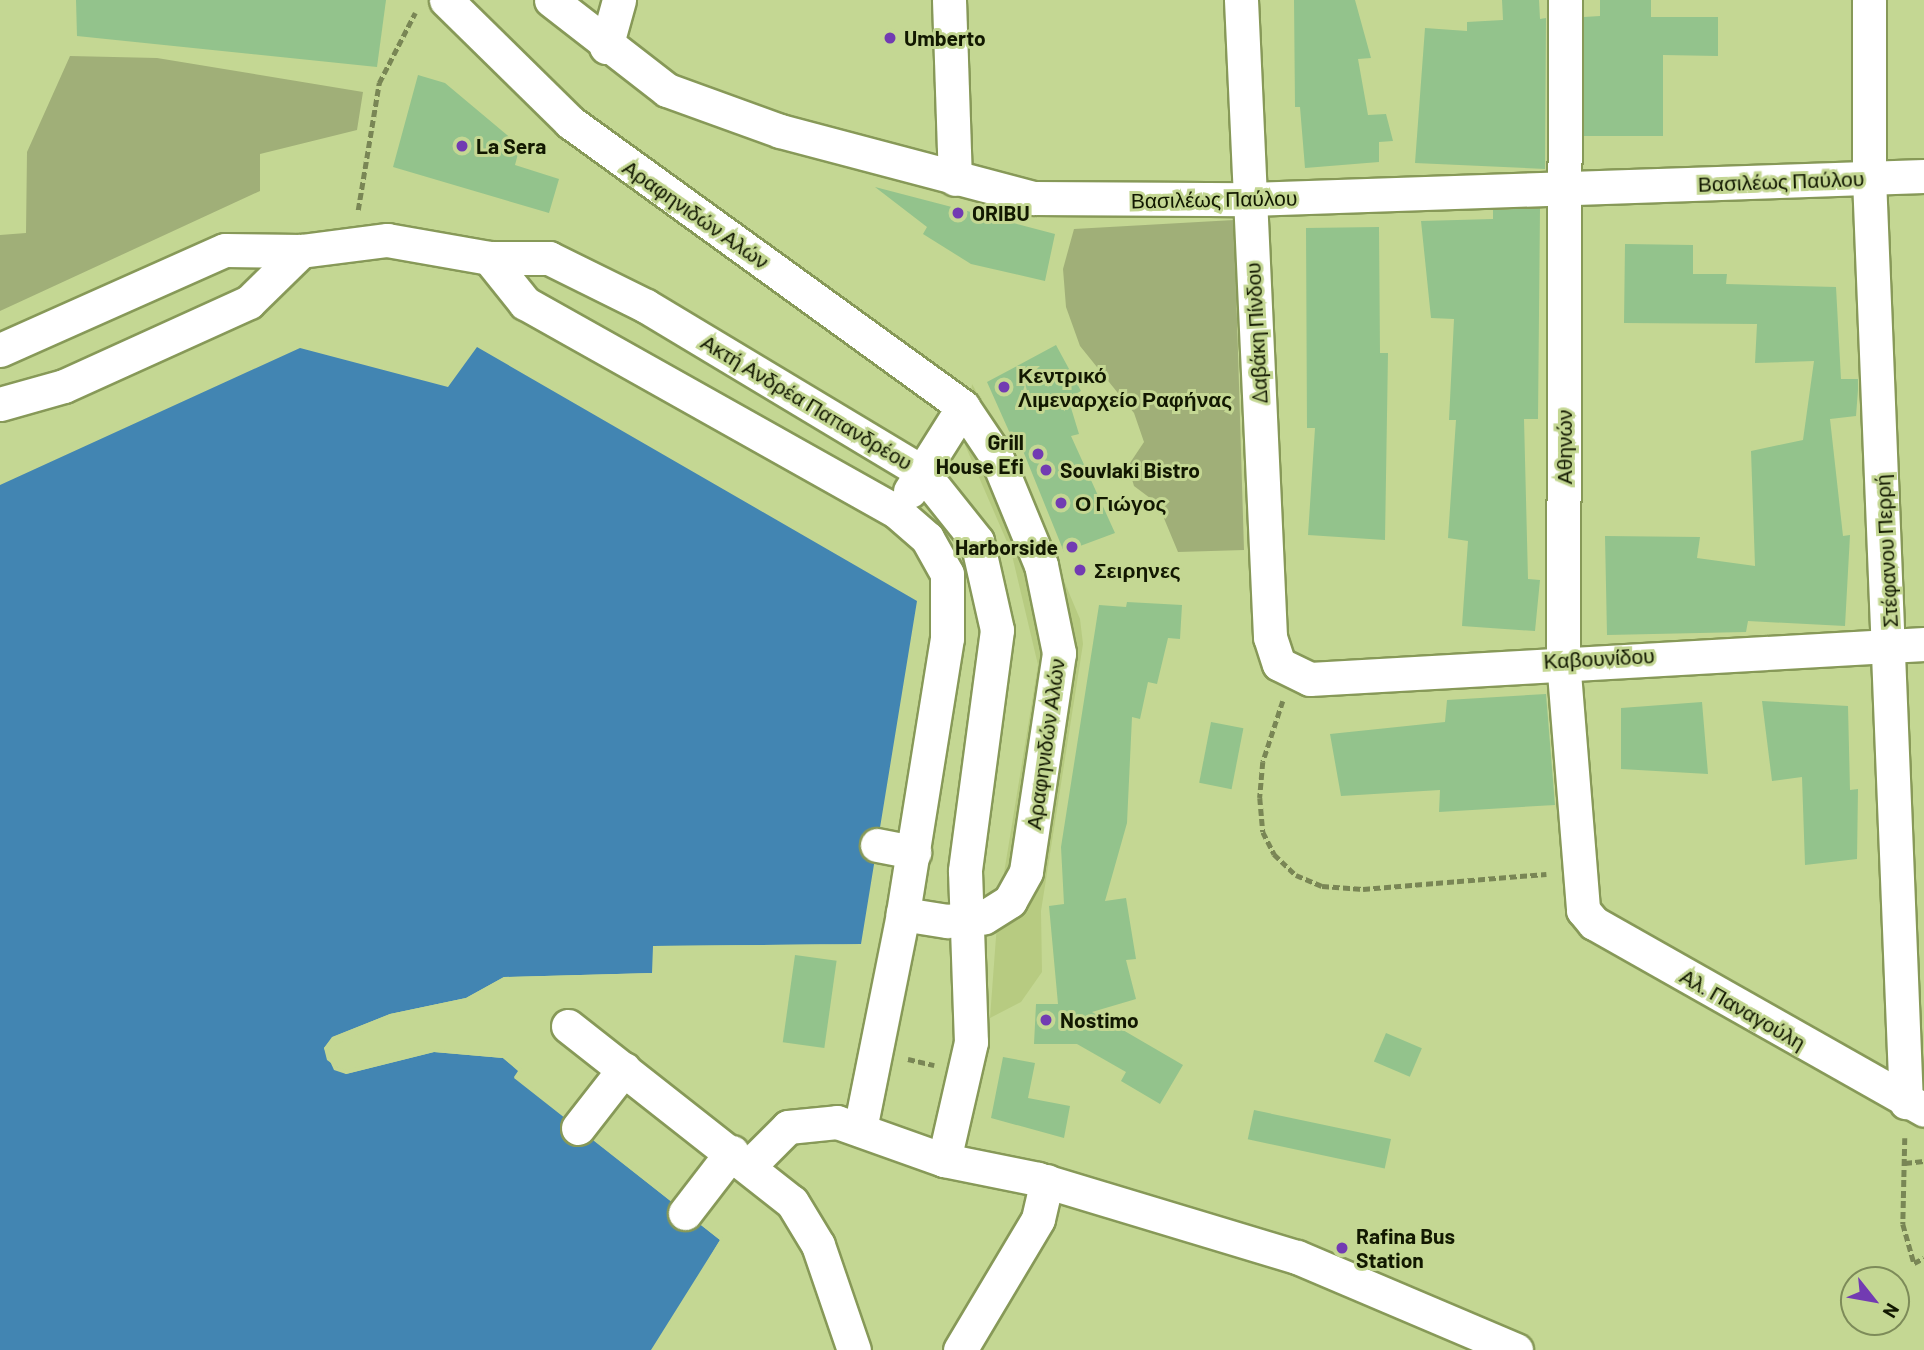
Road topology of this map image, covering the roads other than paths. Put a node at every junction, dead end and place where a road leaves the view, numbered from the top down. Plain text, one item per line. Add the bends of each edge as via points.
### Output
1 (551, 0) edge
2 (619, 0) edge
3 (949, 0) edge
4 (1241, 0) edge
5 (1565, 0) edge
6 (1869, 0) edge
7 (435, 2) edge
8 (606, 47) junction
9 (1924, 176) edge
10 (1870, 178) junction
11 (955, 179) junction
12 (1564, 188) junction
13 (1250, 199) junction
14 (301, 251) junction
15 (489, 258) junction
16 (0, 350) edge
17 (64, 386) junction
18 (0, 404) edge
19 (963, 407) junction
20 (0, 416) edge
21 (922, 472) junction
22 (897, 512) junction
23 (1890, 644) junction
24 (1924, 644) edge
25 (1563, 660) junction
26 (1286, 669) joint
27 (877, 845) dead end
28 (914, 852) junction
29 (1579, 882) joint
30 (903, 914) junction
31 (967, 920) junction
32 (568, 1026) dead end
33 (624, 1069) junction
34 (1915, 1106) edge
35 (578, 1128) dead end
36 (860, 1129) junction
37 (740, 1159) junction
38 (944, 1160) junction
39 (1047, 1181) junction
40 (685, 1213) dead end
41 (854, 1350) edge
42 (960, 1350) edge
43 (1516, 1350) edge

1 - 8 street, Βασιλέως Παύλου
2 - 8 street
3 - 11 street
4 - 13 street, Δαβάκη Πίνδου
5 - 12 street, Αθηνών
6 - 10 street, Στέφανου Περρή
7 - 19 street, Αραφηνιδών Αλών via 570,122
8 - 11 street, Βασιλέως Παύλου via 667,90 725,114
9 - 10 street, Βασιλέως Παύλου
10 - 12 street, Βασιλέως Παύλου
10 - 23 street, Στέφανου Περρή
11 - 13 street, Βασιλέως Παύλου via 1033,198 1089,202
12 - 13 street, Βασιλέως Παύλου
12 - 25 street, Αθηνών
13 - 26 street, Δαβάκη Πίνδου via 1270,637
14 - 15 street, Ακτή Ανδρέα Παπανδρέου via 353,241 422,242
14 - 16 street, Ακτή Ανδρέα Παπανδρέου via 225,250
14 - 17 street via 249,302
15 - 21 street, Ακτή Ανδρέα Παπανδρέου via 549,258 598,280
15 - 22 street via 525,303
17 - 18 street
17 - 20 street
19 - 21 street
19 - 31 street, Αραφηνιδών Αλών via 996,456 1028,527 1059,653 1026,872 1010,901
21 - 22 street
21 - 31 street, Ακτή Ανδρέα Παπανδρέου via 977,541 994,596 996,666 965,871
22 - 28 street via 939,556 950,595
23 - 24 street, Καβουνίδου
23 - 25 street, Καβουνίδου
23 - 34 street, Στέφανου Περρή
25 - 26 street, Καβουνίδου via 1310,679
25 - 29 street, Αθηνών
27 - 28 street
28 - 30 street
29 - 34 street, Αλ. Παναγούλη via 1594,923
30 - 31 street, Αραφηνιδών Αλών
30 - 36 street
31 - 38 street, Ακτή Ανδρέα Παπανδρέου via 973,1014
32 - 33 street
33 - 35 street
33 - 37 street
36 - 37 street via 814,1122 788,1127
36 - 38 street
37 - 40 street
37 - 41 street via 806,1221
38 - 39 street
39 - 42 street via 1038,1219
39 - 43 street via 1352,1276

